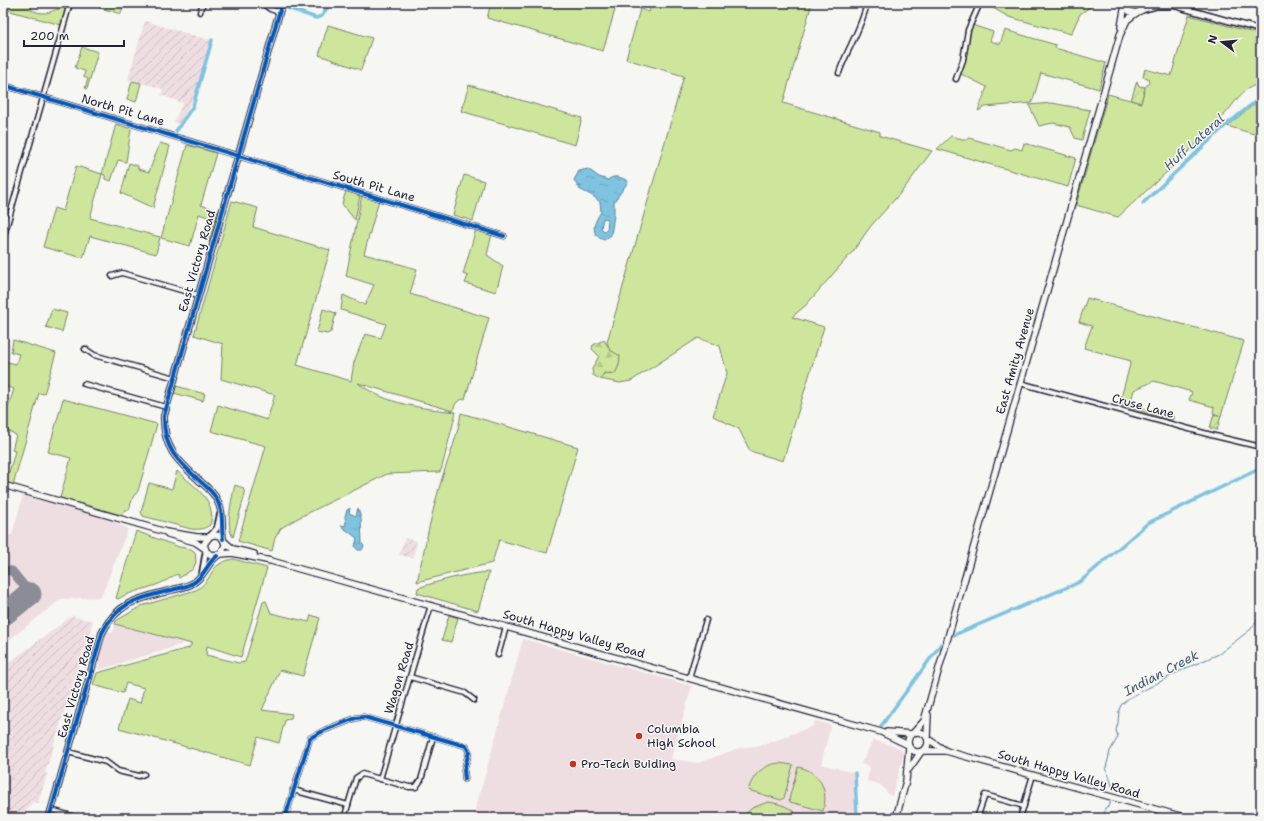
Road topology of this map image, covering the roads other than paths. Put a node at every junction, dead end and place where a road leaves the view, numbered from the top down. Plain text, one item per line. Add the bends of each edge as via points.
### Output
1 (70, 3) edge
2 (203, 3) edge
3 (262, 3) edge
4 (282, 3) edge
5 (868, 3) edge
6 (980, 3) edge
7 (1146, 3) edge
8 (1165, 3) edge
9 (1125, 4) edge
10 (1174, 6) junction
11 (1142, 10) junction
12 (200, 12) dead end
13 (279, 12) junction
14 (1136, 13) junction
15 (1261, 30) edge
16 (1120, 35) junction
17 (839, 73) dead end
18 (956, 79) dead end
19 (3, 85) edge
20 (44, 97) junction
21 (238, 156) junction
22 (504, 236) dead end
23 (3, 239) edge
24 (112, 276) dead end
25 (198, 294) junction
26 (86, 349) dead end
27 (175, 378) junction
28 (1020, 383) junction
29 (84, 384) dead end
30 (166, 408) junction
31 (1261, 446) edge
32 (3, 485) edge
33 (221, 509) junction
34 (166, 532) junction
35 (210, 536) junction
36 (224, 540) junction
37 (205, 549) junction
38 (219, 555) junction
39 (262, 558) junction
40 (202, 574) junction
41 (431, 605) junction
42 (706, 620) dead end
43 (506, 626) junction
44 (498, 655) dead end
45 (410, 677) junction
46 (688, 678) junction
47 (932, 693) junction
48 (474, 700) dead end
49 (395, 726) junction
50 (881, 732) junction
51 (913, 733) junction
52 (433, 737) junction
53 (928, 738) junction
54 (909, 746) junction
55 (946, 751) junction
56 (68, 752) junction
57 (922, 752) junction
58 (908, 771) junction
59 (144, 774) dead end
60 (1033, 775) junction
61 (465, 778) dead end
62 (380, 779) junction
63 (293, 790) junction
64 (348, 805) junction
65 (1024, 806) junction
66 (51, 810) junction
67 (346, 812) dead end
68 (49, 818) edge
69 (79, 818) edge
70 (285, 818) edge
71 (896, 818) edge
72 (977, 818) edge
73 (1020, 818) edge
74 (1187, 818) edge

1 - 20 street
2 - 12 street
3 - 13 street
4 - 13 street, East Victory Road
5 - 17 street
6 - 18 street via 968,30 963,60
7 - 11 main road
8 - 10 street
9 - 14 main road via 1129,11
9 - 16 main road, East Amity Avenue
10 - 11 street via 1157,6
10 - 15 street
11 - 14 main road
13 - 21 street, East Victory Road
14 - 16 main road, East Amity Avenue via 1127,20
16 - 28 main road, East Amity Avenue
19 - 20 street, North Pit Lane
20 - 21 street, North Pit Lane
20 - 23 street
21 - 22 street, South Pit Lane
21 - 25 street, East Victory Road
24 - 25 street via 122,273
25 - 27 street, East Victory Road
26 - 27 street via 94,356
27 - 30 street, East Victory Road
28 - 31 street, Cruse Lane
28 - 47 main road, East Amity Avenue
29 - 30 street
30 - 33 street, East Victory Road via 164,432 170,449 179,462 214,495
32 - 34 main road
33 - 35 street via 217,528
33 - 36 street, East Victory Road
34 - 35 main road via 197,537
34 - 37 main road via 195,542
35 - 36 main road via 217,535
35 - 37 main road via 205,541
36 - 38 main road via 225,549
36 - 39 main road via 233,549
37 - 38 main road via 211,555
37 - 40 street
38 - 39 main road via 232,553
38 - 40 street, East Victory Road via 210,562
39 - 41 main road, South Happy Valley Road
40 - 56 street, East Victory Road via 194,583 187,586 136,600 124,606 110,619 102,633
41 - 43 main road, South Happy Valley Road
41 - 45 street, Wagon Road
42 - 46 street
43 - 44 street
43 - 46 main road, South Happy Valley Road
45 - 48 street via 465,693
45 - 49 street, Wagon Road
46 - 50 main road, South Happy Valley Road
47 - 51 main road, East Amity Avenue via 924,721
47 - 53 main road, East Amity Avenue via 926,728
49 - 52 street
49 - 62 street, Wagon Road
49 - 63 street via 359,717 314,735 308,742
50 - 51 main road, South Happy Valley Road
50 - 54 main road, South Happy Valley Road
51 - 53 main road via 920,732
51 - 54 main road via 908,738
52 - 61 street via 468,749
52 - 62 street via 421,780 416,787
53 - 55 main road, South Happy Valley Road
53 - 57 main road via 928,745
54 - 57 main road via 914,751
54 - 58 main road
55 - 57 main road, South Happy Valley Road
55 - 60 main road, South Happy Valley Road
56 - 59 street via 106,762 118,771 139,776
56 - 66 street, East Victory Road
57 - 58 main road
58 - 71 main road
60 - 65 street
60 - 74 main road, South Happy Valley Road
62 - 64 street via 358,776
63 - 64 street
63 - 70 street
64 - 67 street
65 - 72 street via 985,795
65 - 73 street
66 - 68 street, East Victory Road
66 - 69 street

